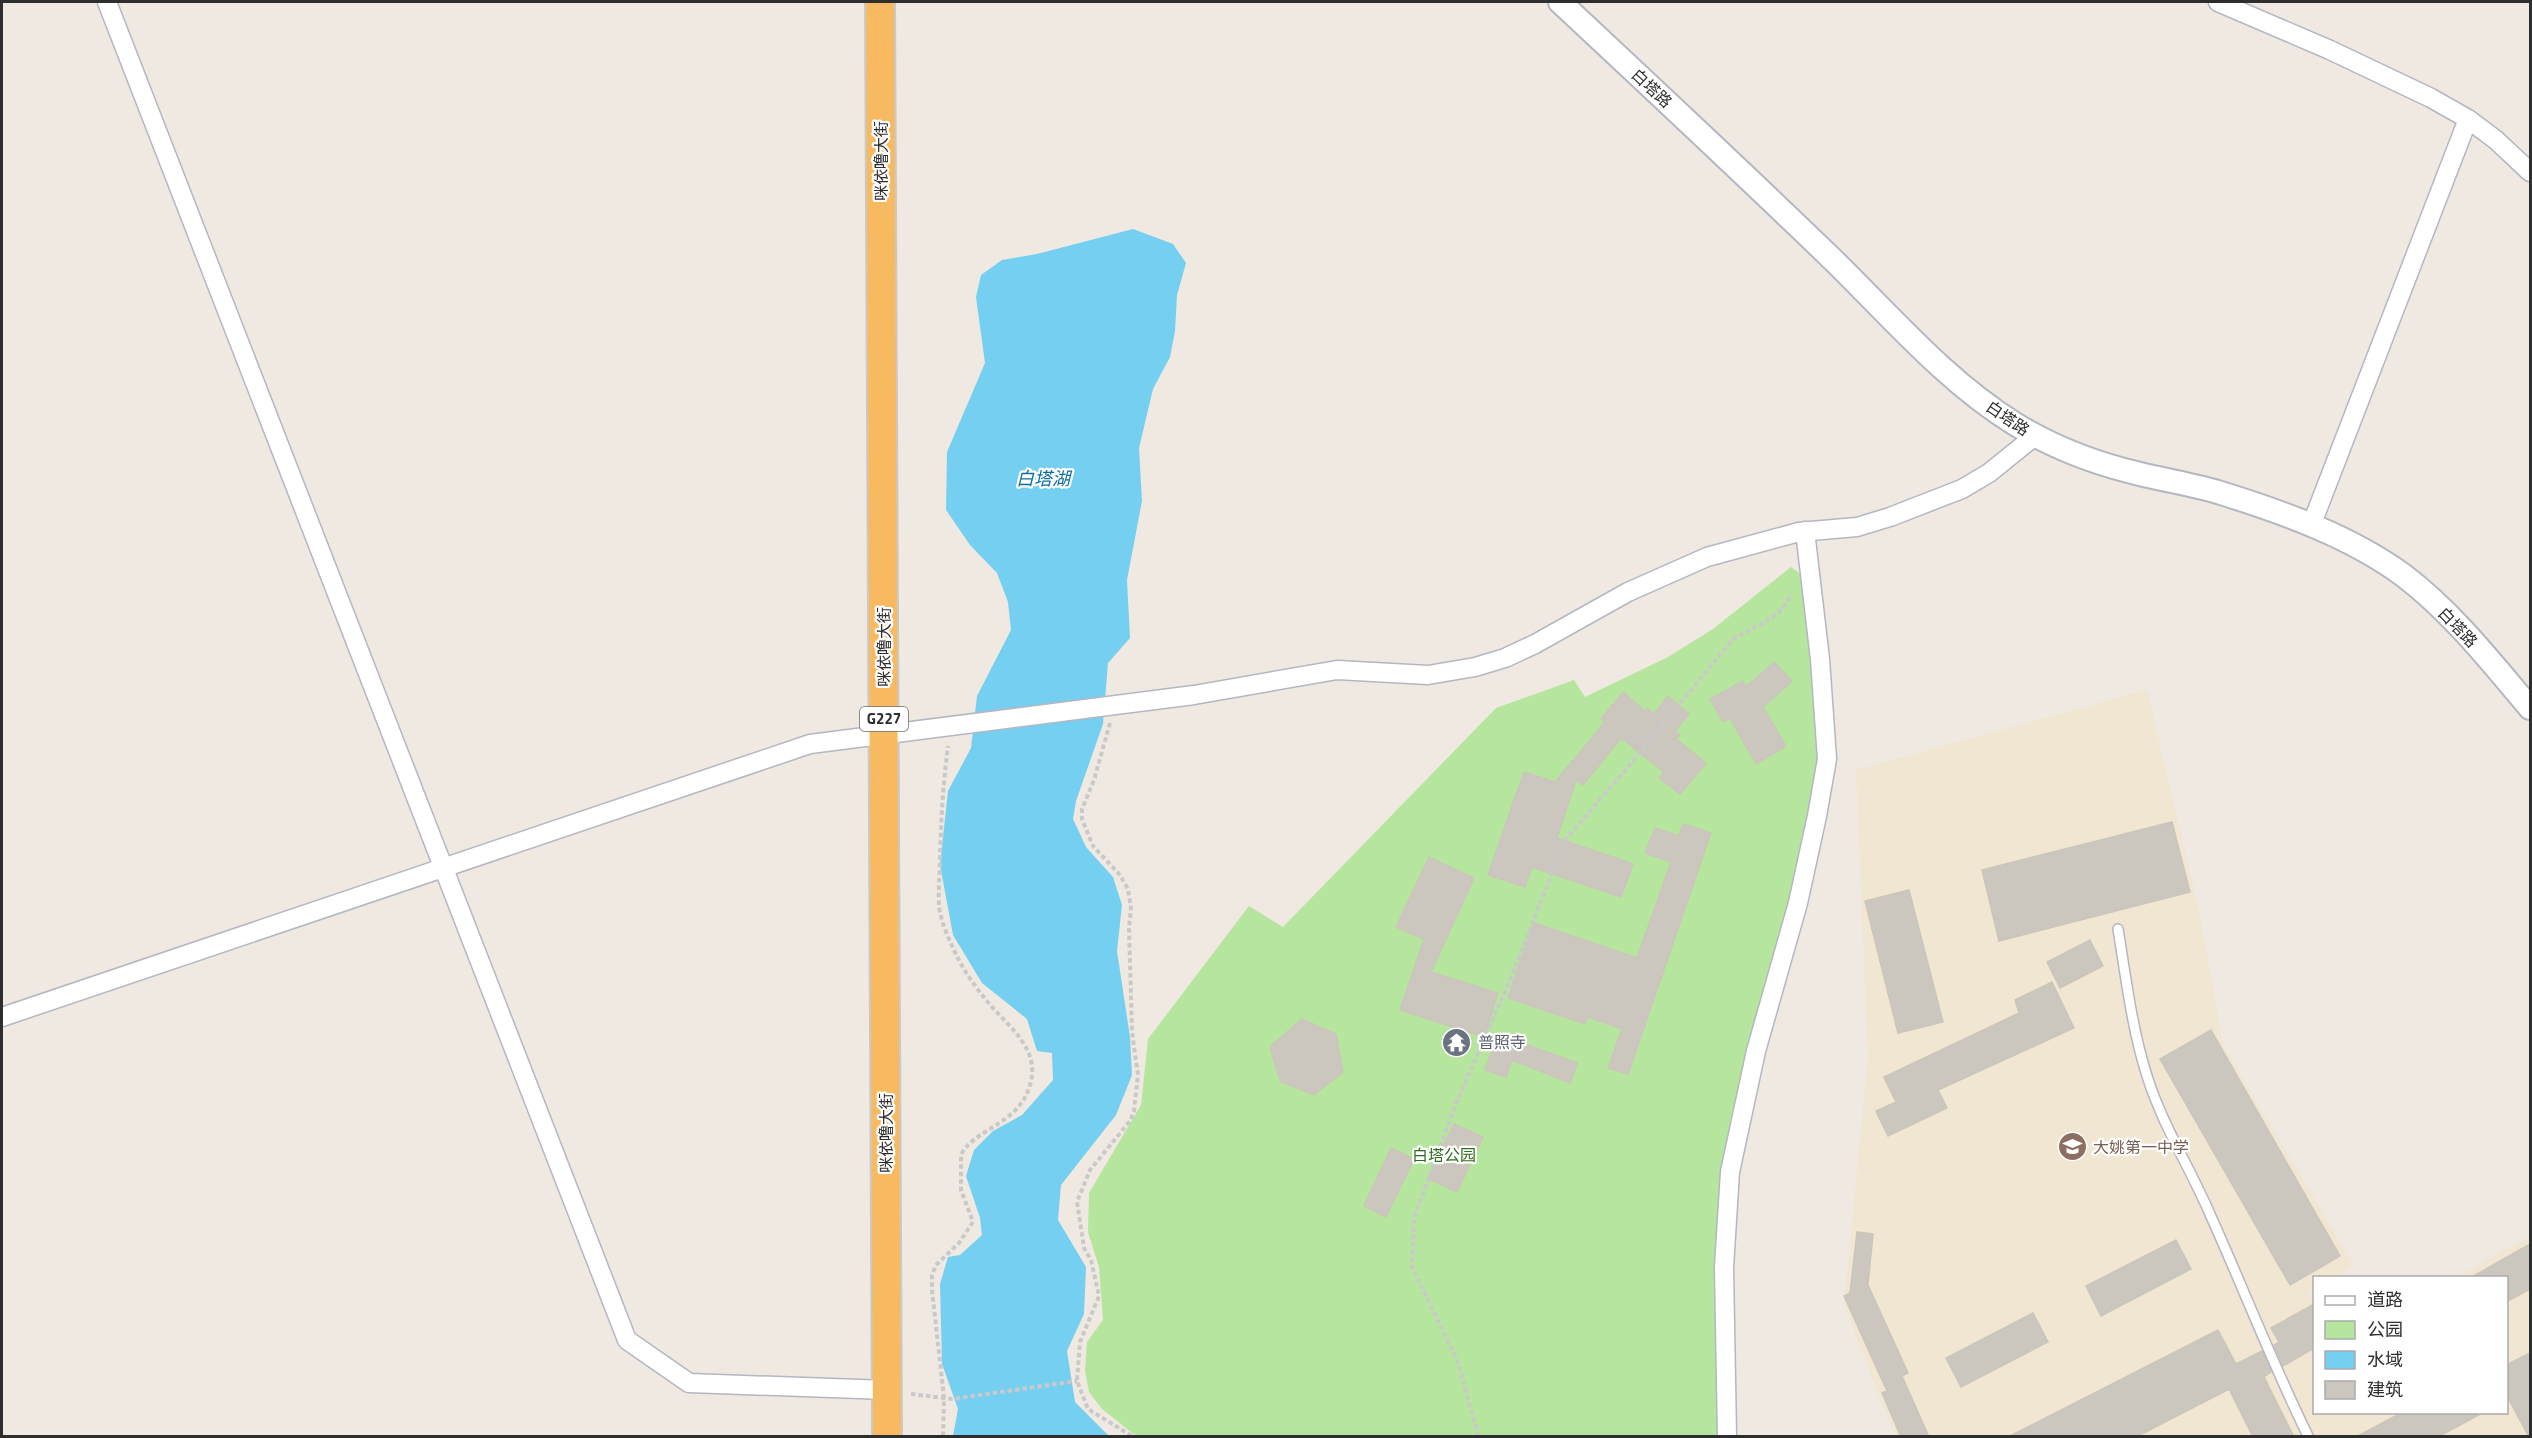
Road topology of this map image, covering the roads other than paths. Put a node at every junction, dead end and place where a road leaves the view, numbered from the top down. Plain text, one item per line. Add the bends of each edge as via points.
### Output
1 (107, 2) edge
2 (880, 2) edge
3 (1560, 2) edge
4 (2218, 2) edge
5 (2468, 119) junction
6 (2530, 172) edge
7 (2034, 436) junction
8 (2311, 526) junction
9 (1805, 531) junction
10 (2530, 708) edge
11 (884, 733) junction
12 (444, 868) junction
13 (2118, 929) dead end
14 (2, 1017) edge
15 (887, 1390) junction
16 (887, 1437) edge
17 (1727, 1437) edge
18 (2308, 1437) edge

1 - 12 street
2 - 11 highway, 咪依噜大街 / G227
3 - 7 street, 白塔路 via 1940,365 1990,407
4 - 5 street via 2330,50
5 - 6 street
5 - 8 street
7 - 8 street, 白塔路 via 2104,464 2222,493
7 - 9 street via 1989,473 1962,489 1890,518
8 - 10 street, 白塔路 via 2404,576 2473,642
9 - 11 street via 1707,557 1628,592 1535,644 1475,667 1428,675 1337,670 1194,695
9 - 17 street via 1827,759 1798,903 1756,1052 1730,1172 1724,1267
11 - 12 street via 810,744
11 - 15 highway, 咪依噜大街 / G227
12 - 14 street
12 - 15 street via 627,1340 689,1383
13 - 18 lane via 2139,1043 2153,1093
15 - 16 highway, 咪依噜大街 / G227

